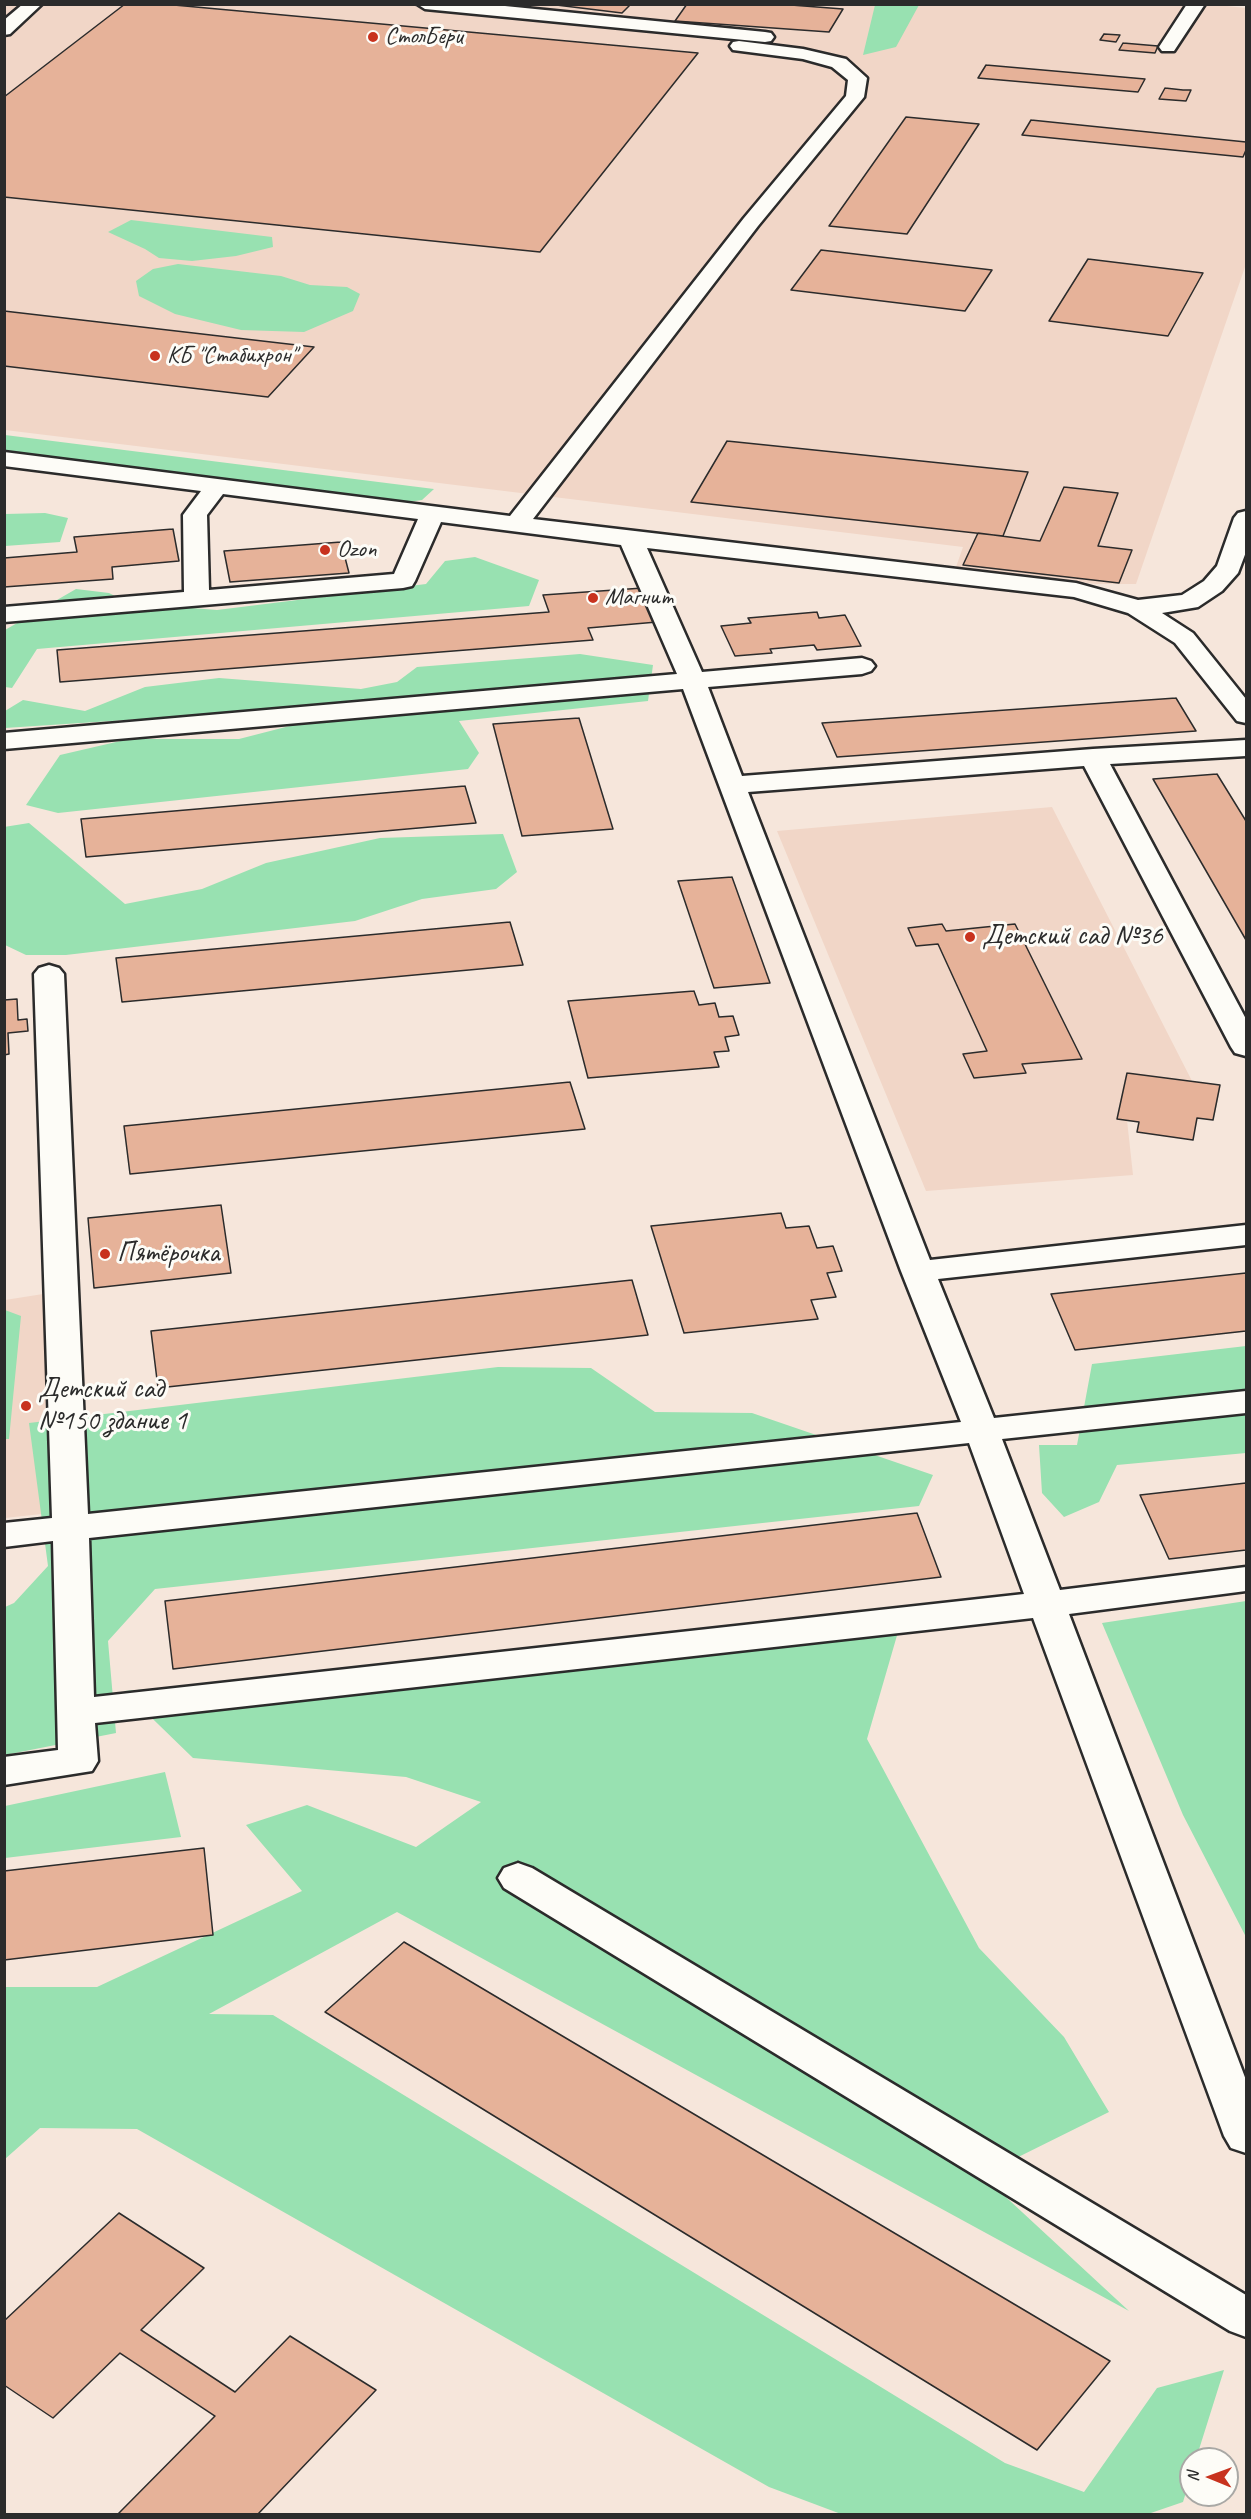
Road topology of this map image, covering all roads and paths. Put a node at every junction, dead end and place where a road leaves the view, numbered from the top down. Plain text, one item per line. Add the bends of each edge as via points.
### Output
1 (34, 4) edge
2 (425, 4) edge
3 (1196, 4) edge
4 (4, 30) edge
5 (739, 46) dead end
6 (1168, 46) dead end
7 (803, 54) junction
8 (4, 459) edge
9 (217, 486) junction
10 (432, 514) junction
11 (1246, 518) edge
12 (517, 524) junction
13 (631, 539) junction
14 (197, 598) junction
15 (1137, 608) junction
16 (4, 615) edge
17 (862, 666) dead end
18 (692, 681) junction
19 (1246, 715) edge
20 (4, 741) edge
21 (1246, 748) edge
22 (1093, 757) junction
23 (731, 785) junction
24 (48, 974) dead end
25 (1246, 1047) edge
26 (1246, 1235) edge
27 (918, 1271) junction
28 (1246, 1402) edge
29 (981, 1429) junction
30 (71, 1529) junction
31 (4, 1535) edge
32 (1246, 1579) edge
33 (1048, 1604) junction
34 (75, 1712) junction
35 (4, 1771) edge
36 (518, 1878) dead end
37 (1246, 2136) edge
38 (1246, 2318) edge

1 - 4 street
2 - 7 street via 816,42
3 - 6 street
5 - 7 street
7 - 12 street via 839,63 858,78 855,97 751,222
8 - 9 street
9 - 10 street
9 - 14 street via 195,515
10 - 12 street
10 - 14 street via 403,581
11 - 15 street via 1229,568 1213,586 1189,602
12 - 13 street
13 - 15 street via 1076,590
13 - 18 street
14 - 16 street
15 - 19 street via 1184,638
17 - 18 street
18 - 20 street
18 - 23 street
21 - 22 street
22 - 23 street
22 - 25 street
23 - 27 street
24 - 30 street
26 - 27 street
27 - 29 street
28 - 29 street
29 - 30 street
29 - 33 street
30 - 31 street
30 - 34 street
32 - 33 street
33 - 34 street
33 - 37 street
34 - 35 street via 78,1761
36 - 38 street

